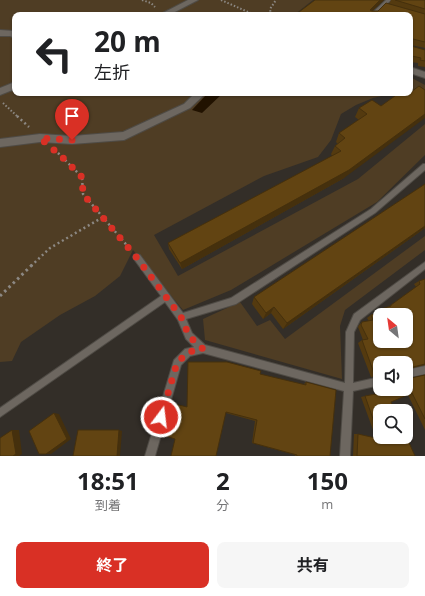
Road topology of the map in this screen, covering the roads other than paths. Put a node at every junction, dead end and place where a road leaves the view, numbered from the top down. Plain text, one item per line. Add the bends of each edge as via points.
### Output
1 (194, 0) edge
2 (389, 0) edge
3 (383, 6) junction
4 (390, 8) edge
5 (169, 12) edge
6 (376, 12) edge
7 (0, 33) edge
8 (12, 34) edge
9 (413, 71) edge
10 (425, 75) edge
11 (12, 86) edge
12 (0, 92) edge
13 (198, 96) edge
14 (0, 143) edge
15 (425, 166) edge
16 (137, 258) road end
17 (424, 266) edge
18 (166, 297) junction
19 (181, 317) junction
20 (203, 349) junction
21 (425, 370) edge
22 (413, 373) edge
23 (373, 383) edge
24 (349, 388) junction
25 (0, 413) edge
26 (150, 456) edge
27 (345, 456) edge

1 - 5 street
2 - 3 lane
3 - 4 lane
3 - 6 lane
7 - 8 street
9 - 10 street
11 - 12 street
13 - 14 street via 187,106 124,136 72,140 40,138
15 - 19 lane via 373,211 233,301
16 - 18 lane
17 - 24 lane via 357,316 350,332
18 - 19 lane
18 - 25 lane
19 - 20 lane via 189,336
20 - 24 lane
20 - 26 lane via 188,352 177,363
21 - 22 lane
23 - 24 lane
24 - 27 lane

